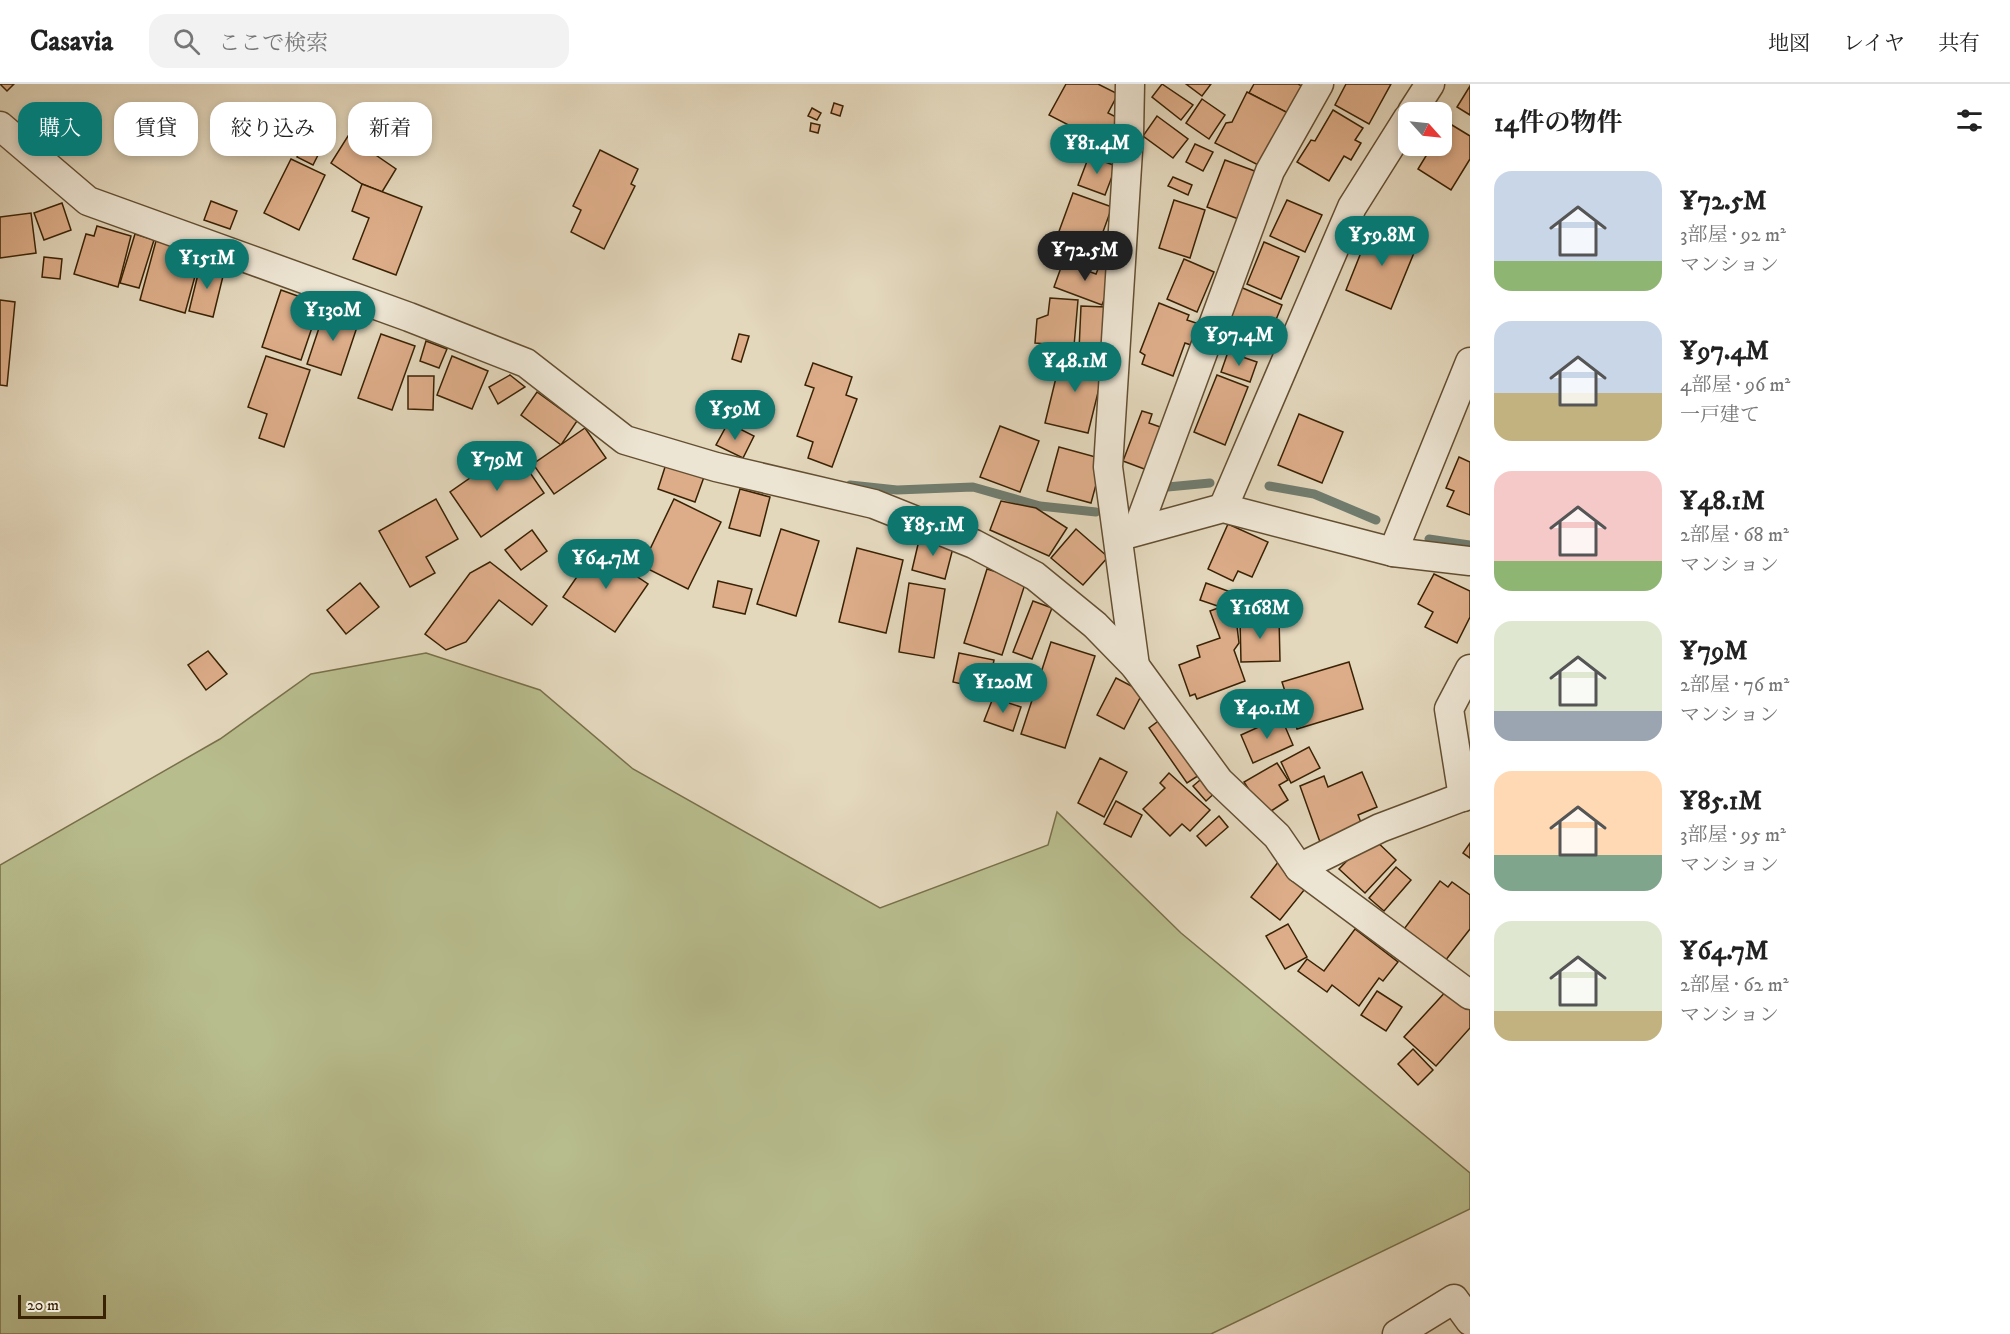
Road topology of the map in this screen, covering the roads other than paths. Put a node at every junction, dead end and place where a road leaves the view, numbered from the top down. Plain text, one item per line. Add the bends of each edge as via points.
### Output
1 (1130, 84) edge
2 (1319, 84) edge
3 (1430, 84) edge
4 (1418, 102) edge
5 (0, 126) edge
6 (1398, 134) edge
7 (1470, 362) edge
8 (1223, 508) junction
9 (1127, 534) junction
10 (1393, 552) junction
11 (1470, 561) edge
12 (1136, 666) junction
13 (1470, 669) edge
14 (1467, 796) edge
15 (1299, 868) junction
16 (1470, 995) edge
17 (1470, 1321) edge
18 (1396, 1334) edge

1 - 9 street via 1108,467
2 - 9 street via 1270,171
3 - 4 street
5 - 12 street via 88,201 526,363 625,440 716,467 874,504 974,544 1035,576
6 - 8 street via 1352,207
7 - 10 street
8 - 9 street
8 - 10 street
9 - 12 street
10 - 11 street
12 - 15 street via 1219,781 1277,836
13 - 14 street via 1449,709
14 - 15 street via 1380,828
15 - 16 street
17 - 18 street via 1454,1299

